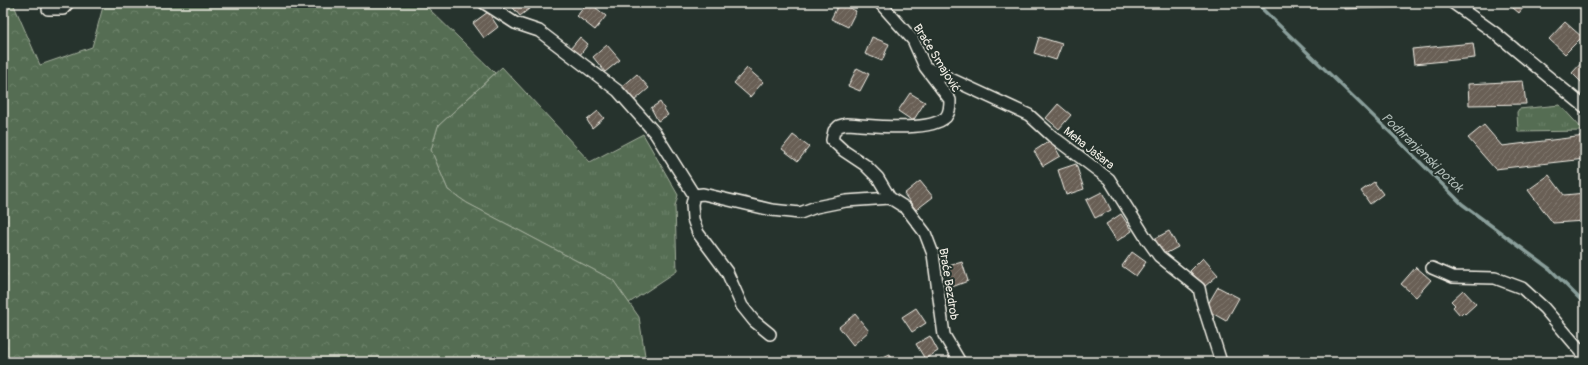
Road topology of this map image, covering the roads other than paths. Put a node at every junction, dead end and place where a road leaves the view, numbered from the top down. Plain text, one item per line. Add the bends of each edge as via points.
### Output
1 (68, 3) edge
2 (484, 3) edge
3 (880, 3) edge
4 (1453, 3) edge
5 (48, 9) dead end
6 (925, 67) junction
7 (1585, 107) edge
8 (694, 195) junction
9 (890, 198) junction
10 (1432, 268) dead end
11 (770, 334) dead end
12 (1585, 356) edge
13 (960, 362) edge
14 (1221, 362) edge

1 - 5 street via 63,9
2 - 8 street via 515,23 539,31 618,92 655,133
3 - 6 street, Braće Smajović via 913,40
4 - 7 street via 1495,33
6 - 9 street, Braće Smajović via 950,100 946,117 913,127 846,124 839,126 832,135 835,144 865,165 878,178
6 - 14 street, Meha Jašara via 1029,115 1052,136 1109,179 1159,256 1199,288
8 - 9 street via 703,194 772,210 800,212 846,201
8 - 11 street via 693,219 698,232 727,272 742,306 754,321
9 - 13 street, Braće Bezdrob via 906,208 930,243 944,334
10 - 12 street via 1453,277 1495,278 1522,288 1544,308

